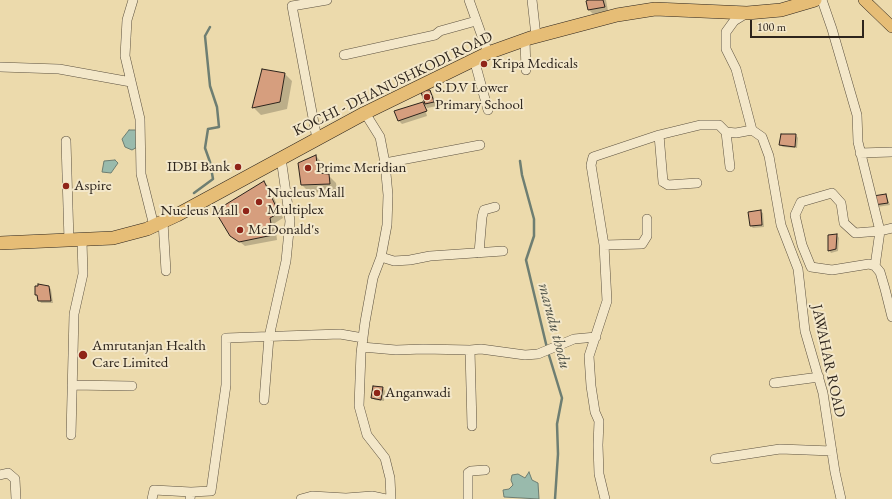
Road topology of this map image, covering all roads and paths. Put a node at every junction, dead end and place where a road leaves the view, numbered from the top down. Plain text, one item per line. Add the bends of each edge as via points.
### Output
1 (133, 0) edge
2 (328, 0) edge
3 (469, 0) edge
4 (532, 0) edge
5 (815, 0) edge
6 (822, 0) edge
7 (864, 0) edge
8 (655, 5) edge
9 (748, 13) junction
10 (476, 20) junction
11 (892, 27) edge
12 (531, 38) junction
13 (488, 52) junction
14 (344, 55) dead end
15 (474, 59) junction
16 (0, 68) edge
17 (526, 70) dead end
18 (131, 82) junction
19 (488, 110) dead end
20 (365, 113) junction
21 (752, 130) junction
22 (726, 132) junction
23 (659, 135) junction
24 (317, 139) junction
25 (66, 141) dead end
26 (480, 145) dead end
27 (892, 152) edge
28 (860, 153) junction
29 (281, 158) junction
30 (385, 164) junction
31 (730, 167) dead end
32 (697, 183) dead end
33 (495, 207) dead end
34 (647, 219) dead end
35 (159, 224) junction
36 (892, 228) edge
37 (880, 231) junction
38 (69, 241) junction
39 (82, 241) junction
40 (0, 243) edge
41 (604, 245) junction
42 (503, 251) dead end
43 (479, 253) junction
44 (381, 258) junction
45 (875, 266) junction
46 (166, 271) dead end
47 (892, 317) edge
48 (269, 337) junction
49 (596, 337) junction
50 (362, 343) junction
51 (470, 350) junction
52 (819, 377) junction
53 (774, 383) dead end
54 (72, 385) junction
55 (132, 386) dead end
56 (264, 400) dead end
57 (472, 426) dead end
58 (71, 435) dead end
59 (832, 451) junction
60 (715, 459) dead end
61 (485, 470) dead end
62 (0, 475) edge
63 (190, 496) edge
64 (16, 499) edge
65 (152, 499) edge
66 (301, 499) edge
67 (386, 499) edge
68 (391, 499) edge
69 (468, 499) edge
70 (604, 499) edge
71 (842, 499) edge

1 - 18 street via 127,20 125,56
2 - 24 street via 292,6
3 - 10 street
4 - 12 street
5 - 9 highway, KOCHI - DHANUSHKODI ROAD via 781,10
6 - 28 street via 857,115
7 - 11 main road
8 - 9 highway, KOCHI - DHANUSHKODI ROAD
8 - 12 highway, KOCHI - DHANUSHKODI ROAD
9 - 21 street, JAWAHAR ROAD via 734,21 726,32 726,49 736,69
10 - 13 street
10 - 14 street via 435,35
12 - 13 highway, KOCHI - DHANUSHKODI ROAD
12 - 17 street
13 - 15 highway, KOCHI - DHANUSHKODI ROAD
15 - 19 street
15 - 20 highway, KOCHI - DHANUSHKODI ROAD
16 - 18 street via 59,69
18 - 35 street via 140,119 141,174
20 - 24 highway, KOCHI - DHANUSHKODI ROAD
20 - 30 street via 380,137
21 - 22 street
21 - 52 street, JAWAHAR ROAD via 762,137 769,156 781,225 801,278 801,305 805,331
22 - 23 street via 719,125 700,125
22 - 31 street
23 - 32 street via 663,182 668,186
23 - 41 street via 593,157 591,165
24 - 29 highway, KOCHI - DHANUSHKODI ROAD
25 - 38 street
26 - 30 street
27 - 28 street
28 - 37 street
29 - 35 highway, KOCHI - DHANUSHKODI ROAD
29 - 48 street via 290,221 286,261
30 - 44 street via 387,226
33 - 43 street via 484,210
34 - 41 street via 647,236 642,244
35 - 39 highway, KOCHI - DHANUSHKODI ROAD via 113,238
35 - 46 street
36 - 37 street
37 - 45 street
37 - 45 street via 855,233 844,223 841,203 832,193 802,202 794,215 811,267 832,270 869,264
38 - 39 highway, KOCHI - DHANUSHKODI ROAD
38 - 40 highway, KOCHI - DHANUSHKODI ROAD
39 - 54 street via 83,274 74,314
41 - 49 street via 607,301
42 - 43 street
43 - 44 street via 399,261
44 - 50 street via 373,278
45 - 47 street via 883,283
48 - 50 street via 340,334
48 - 56 street
48 - 63 street via 226,338 226,385 211,491
49 - 51 street via 574,339 538,354
49 - 70 street via 589,356 595,412 600,421 599,474
50 - 51 street via 396,350
50 - 68 street via 359,406 367,435 385,458 390,478
51 - 57 street
52 - 53 street
52 - 59 street, JAWAHAR ROAD
54 - 55 street
54 - 58 street
59 - 60 street via 780,449
59 - 71 street, JAWAHAR ROAD
61 - 69 street via 468,473
62 - 64 street via 8,473 15,479
63 - 65 street via 154,490
66 - 67 street via 312,496 372,496

